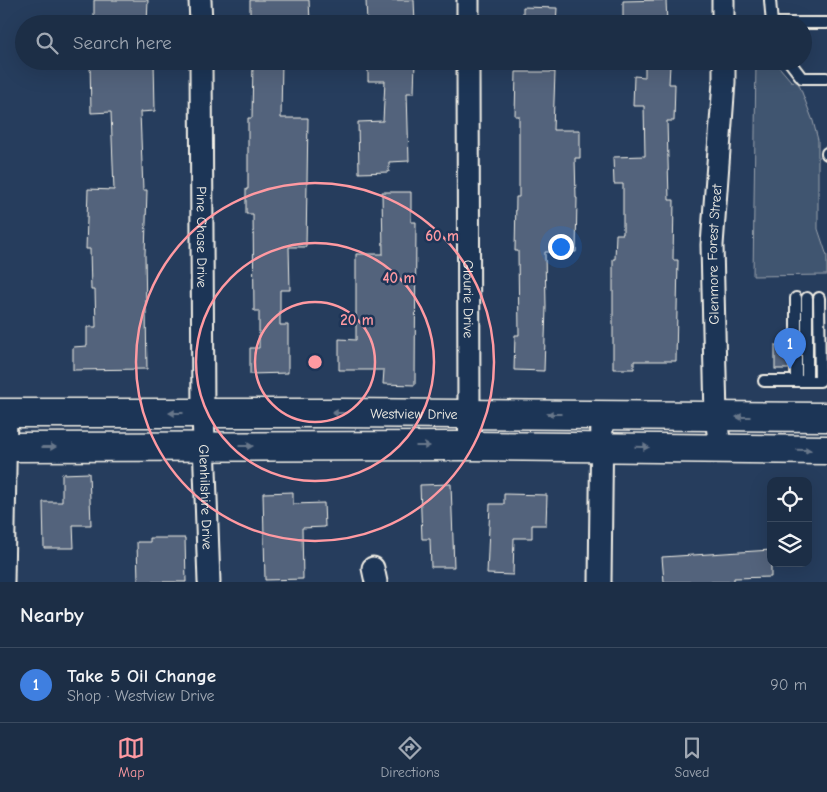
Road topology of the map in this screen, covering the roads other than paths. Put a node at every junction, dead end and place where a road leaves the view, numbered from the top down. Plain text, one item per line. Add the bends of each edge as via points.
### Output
1 (200, 0) edge
2 (468, 0) edge
3 (723, 0) edge
4 (770, 0) edge
5 (201, 15) edge
6 (468, 15) edge
7 (723, 15) edge
8 (771, 15) edge
9 (812, 23) edge
10 (827, 23) edge
11 (201, 70) edge
12 (468, 70) edge
13 (724, 70) edge
14 (795, 70) edge
15 (826, 78) dead end
16 (796, 298) dead end
17 (807, 298) dead end
18 (819, 298) dead end
19 (764, 381) dead end
20 (796, 382) junction
21 (807, 382) junction
22 (3, 413) edge
23 (203, 413) junction
24 (469, 414) junction
25 (602, 414) junction
26 (716, 417) junction
27 (827, 417) edge
28 (205, 446) junction
29 (470, 446) junction
30 (2, 447) edge
31 (602, 447) junction
32 (720, 448) junction
33 (827, 450) edge
34 (3, 582) edge
35 (209, 582) edge
36 (600, 582) edge

1 - 5 street
2 - 6 street
3 - 7 street
4 - 8 lane
9 - 10 lane
11 - 23 street, Pine Chase Drive
12 - 24 street, Glourie Drive
13 - 26 street, Glenmore Forest Street via 712,245
14 - 15 lane via 802,78
16 - 20 lane
17 - 21 lane
18 - 21 lane via 820,382
19 - 20 lane
20 - 21 lane
23 -> 22 main road, Westview Drive
22 - 30 street
24 -> 23 main road, Westview Drive
23 - 28 street, Glenhilshire Drive
25 -> 24 main road, Westview Drive
24 - 29 street, Glourie Drive
25 - 26 main road, Westview Drive
25 - 31 street
27 -> 26 main road, Westview Drive
26 - 32 street, Glenmore Forest Street
28 -> 29 main road
30 -> 28 main road
28 - 35 street, Glenhilshire Drive
29 - 31 main road
30 - 34 street
31 -> 32 main road
31 - 36 street
32 -> 33 main road

